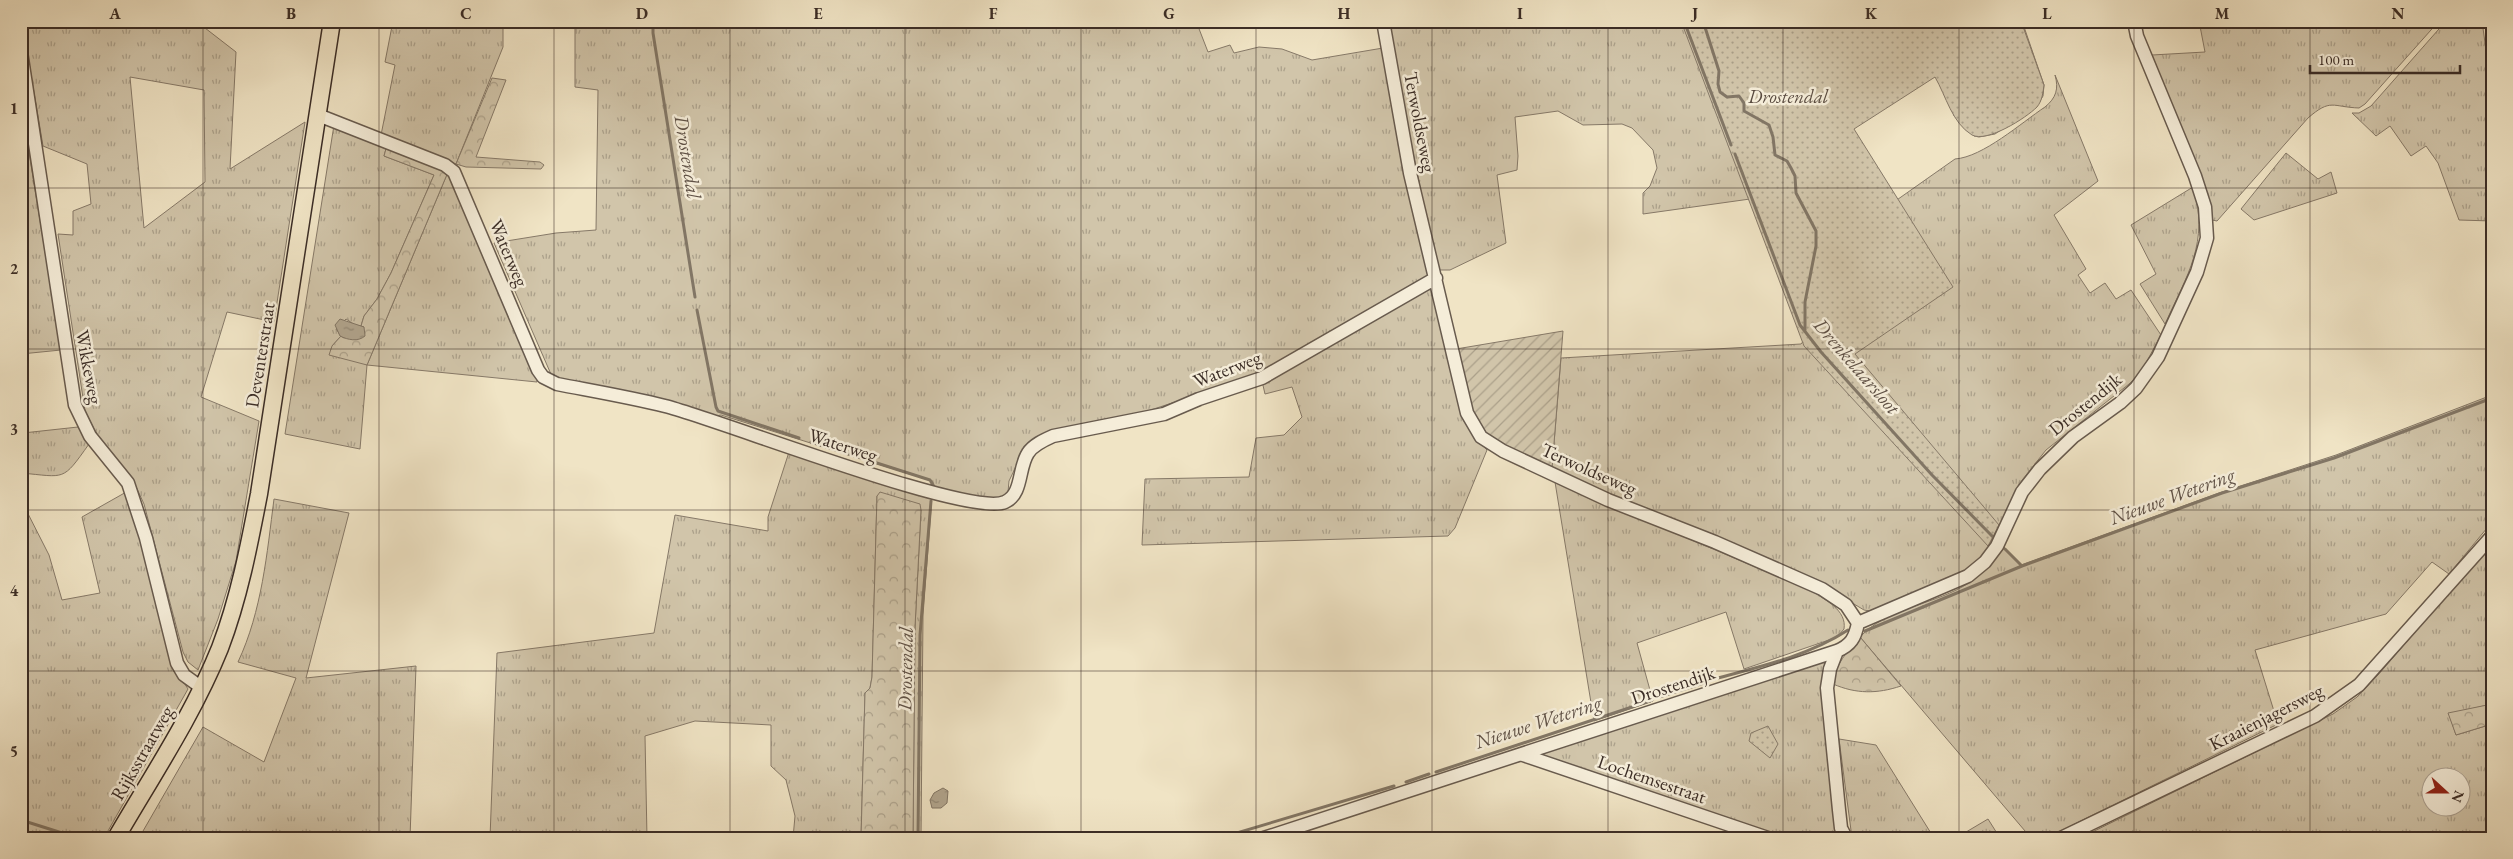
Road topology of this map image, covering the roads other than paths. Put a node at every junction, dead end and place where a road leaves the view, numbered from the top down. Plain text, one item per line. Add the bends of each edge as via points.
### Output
1 (332, 21) edge
2 (1383, 21) edge
3 (2134, 21) edge
4 (21, 52) edge
5 (318, 115) junction
6 (1436, 278) junction
7 (2492, 536) edge
8 (1857, 628) junction
9 (1837, 651) junction
10 (202, 688) junction
11 (1523, 755) junction
12 (116, 838) edge
13 (1264, 838) edge
14 (1768, 838) edge
15 (1846, 838) edge
16 (2061, 838) edge

1 - 5 main road, Deventerstraat
2 - 6 street, Terwoldseweg via 1410,173
3 - 8 street, Drostendijk via 2137,36 2205,207 2207,238 2197,272 2148,373 2120,403 2073,437 2040,469 2022,492 1985,562 1968,576
4 - 10 street, Wikkeweg via 75,406 90,436 128,483 146,538 177,663 184,675
5 - 6 street, Waterweg via 445,164 454,172 538,370 547,380 665,406 930,492 980,504 1003,503 1013,497 1029,452 1040,442 1053,436 1164,414 1199,399 1242,387
5 - 10 main road, Deventerstraat via 248,554 220,648
6 - 8 street, Terwoldseweg via 1467,413 1480,437 1608,500 1822,589 1846,605
7 - 16 street, Kraaienjagersweg via 2359,685 2335,704
8 - 9 street via 1849,644
9 - 11 street, Drostendijk
9 - 15 street via 1827,688 1839,810
10 - 12 main road, Rijksstraatweg
11 - 13 street, Drostendijk
11 - 14 street, Lochemsestraat

